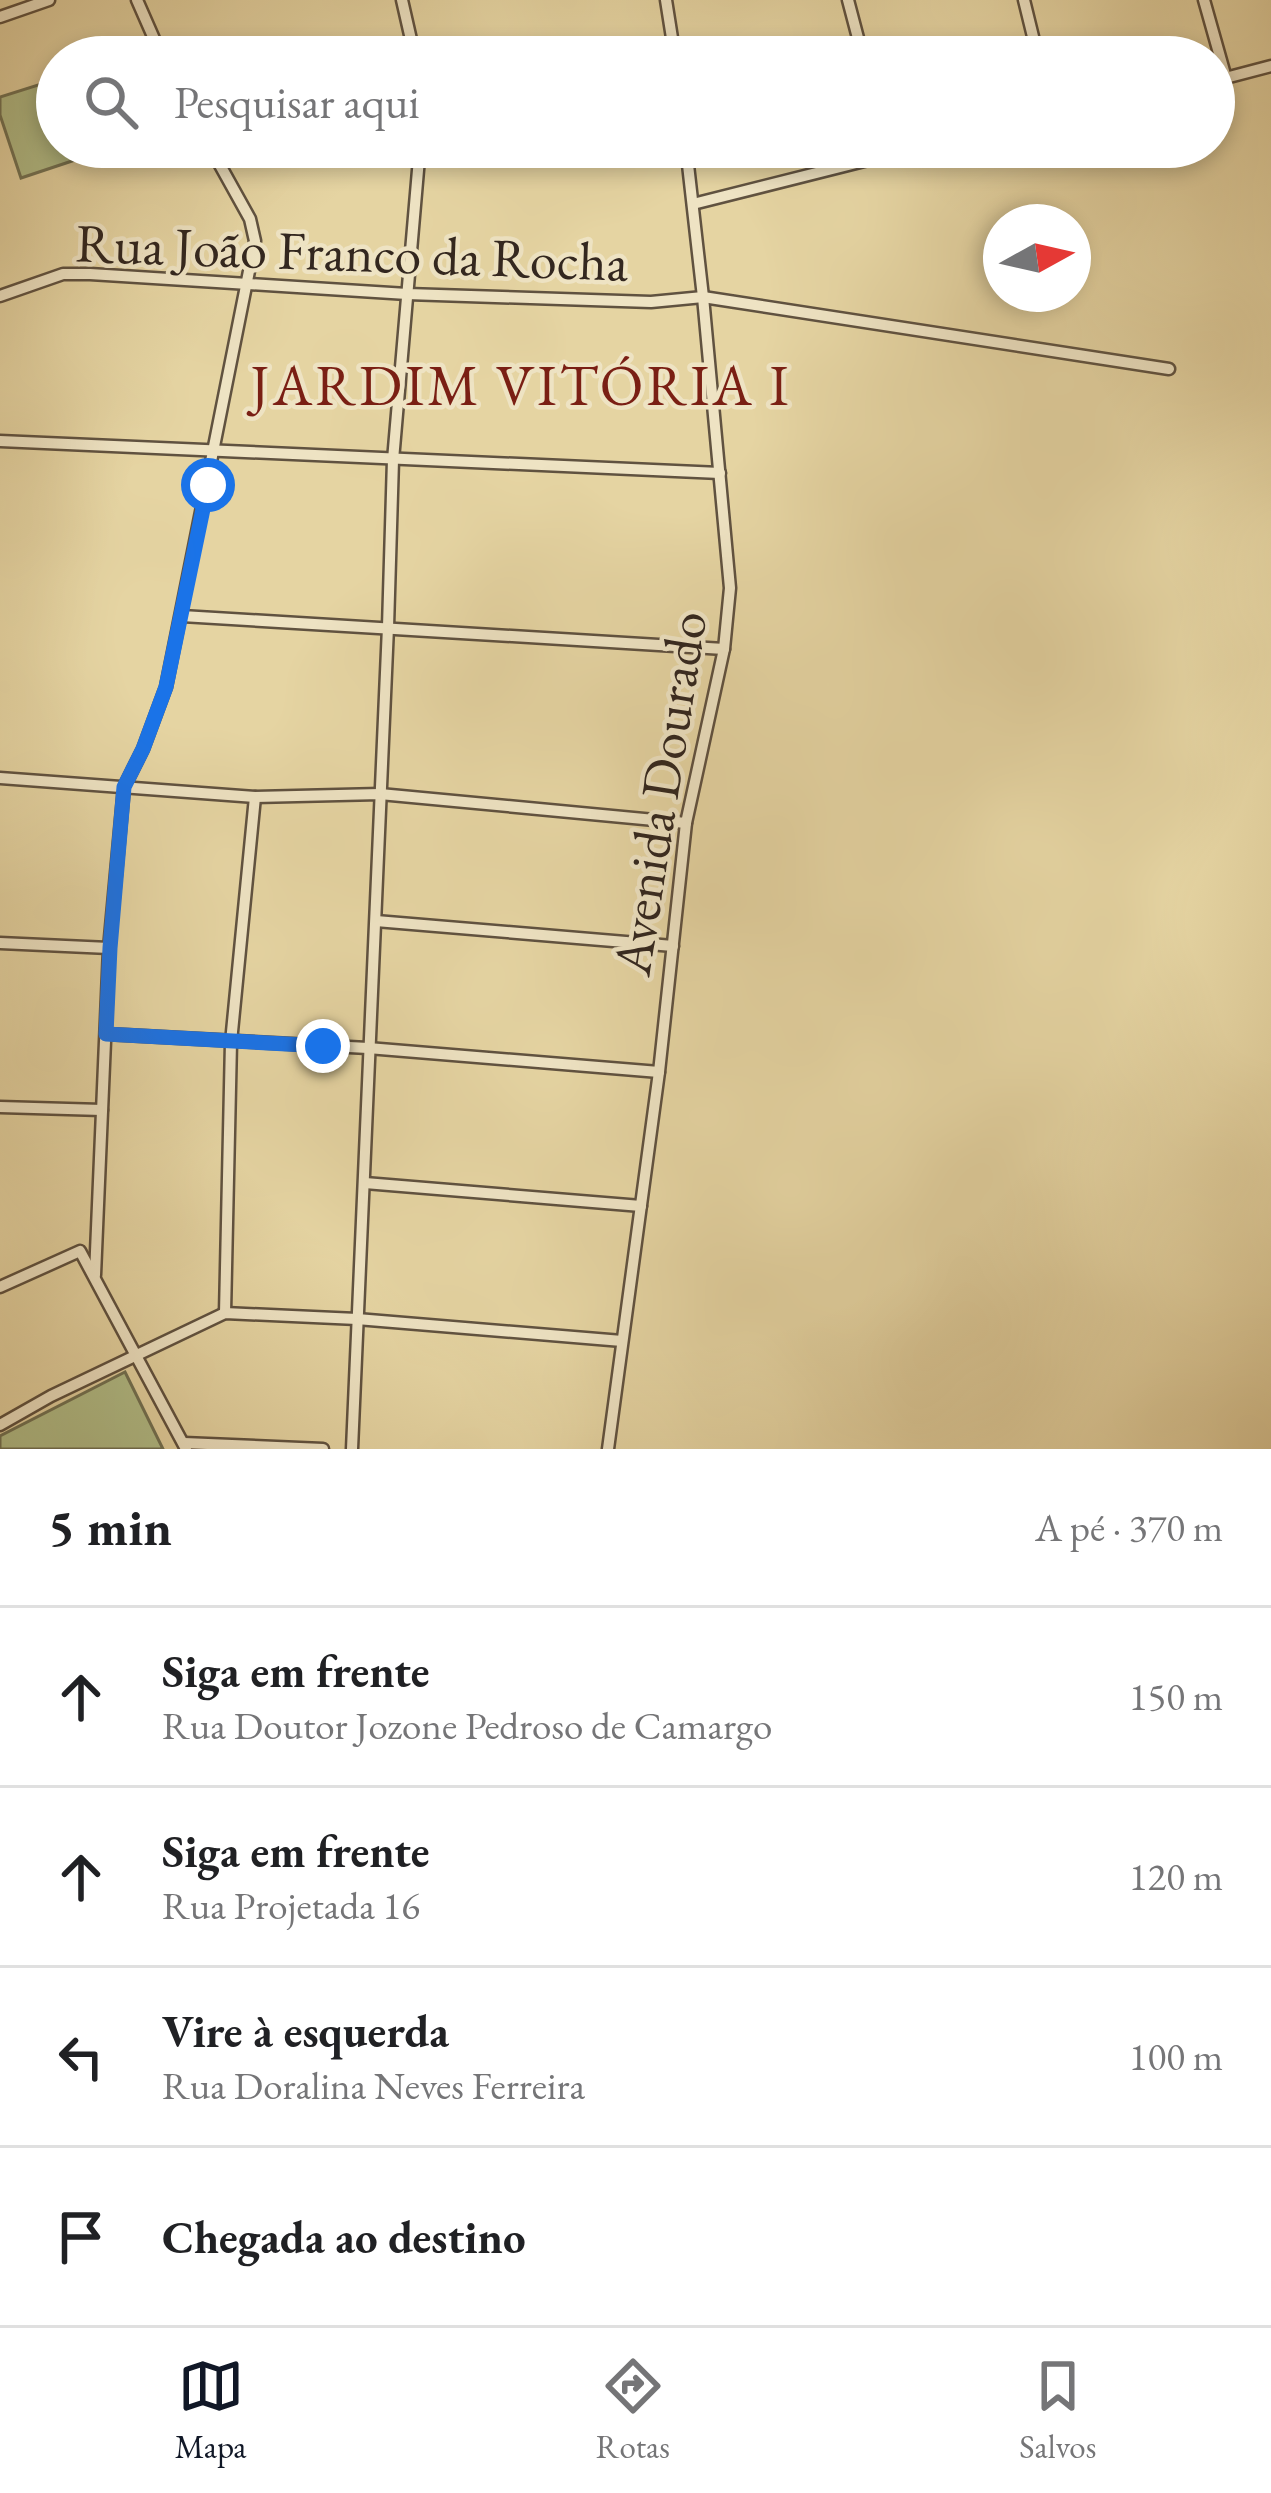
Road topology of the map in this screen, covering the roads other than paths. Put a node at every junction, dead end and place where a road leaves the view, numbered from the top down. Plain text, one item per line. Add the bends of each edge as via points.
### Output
1 (49, 0) edge
2 (137, 0) edge
3 (402, 0) edge
4 (666, 0) edge
5 (848, 0) edge
6 (1024, 0) edge
7 (1204, 0) edge
8 (0, 17) edge
9 (153, 36) edge
10 (411, 36) edge
11 (672, 36) edge
12 (857, 36) edge
13 (1033, 36) edge
14 (1211, 36) edge
15 (1271, 66) edge
16 (1235, 75) edge
17 (222, 168) edge
18 (419, 168) edge
19 (689, 168) edge
20 (822, 168) edge
21 (694, 204) junction
22 (248, 283) junction
23 (406, 294) junction
24 (0, 296) edge
25 (704, 296) junction
26 (1169, 369) dead end
27 (0, 441) edge
28 (214, 450) junction
29 (393, 460) junction
30 (720, 473) junction
31 (182, 616) junction
32 (388, 627) junction
33 (724, 649) junction
34 (0, 778) edge
35 (124, 787) junction
36 (380, 794) junction
37 (254, 797) junction
38 (686, 823) junction
39 (376, 921) junction
40 (0, 944) edge
41 (673, 946) junction
42 (110, 948) junction
43 (106, 1034) junction
44 (231, 1042) junction
45 (368, 1048) junction
46 (659, 1072) junction
47 (0, 1107) edge
48 (102, 1110) junction
49 (365, 1183) junction
50 (641, 1206) junction
51 (95, 1275) junction
52 (0, 1287) edge
53 (225, 1312) junction
54 (357, 1319) junction
55 (622, 1341) junction
56 (134, 1355) junction
57 (0, 1425) edge
58 (185, 1446) edge
59 (323, 1449) edge
60 (352, 1449) edge
61 (608, 1449) edge

1 - 8 street
2 - 9 street
3 - 10 street
4 - 11 street
5 - 12 street
6 - 13 street
7 - 14 street
15 - 16 street
17 - 22 street via 250,219
18 - 23 street
19 - 21 street, Avenida Dourado
20 - 21 street
21 - 25 street, Avenida Dourado
22 - 23 street, Rua João Franco da Rocha
22 - 24 street, Rua João Franco da Rocha via 64,274
22 - 28 street
23 - 25 street, Rua João Franco da Rocha via 651,302
23 - 29 street
25 - 26 street, Rua João Franco da Rocha
25 - 30 street, Avenida Dourado
27 - 28 street
28 - 29 street
28 - 31 street
29 - 30 street
29 - 32 street
30 - 33 street, Avenida Dourado via 730,588
31 - 32 street
31 - 35 street via 166,687
32 - 33 street
32 - 36 street
33 - 38 street, Avenida Dourado
34 - 35 street
35 - 37 street
35 - 42 street
36 - 37 street
36 - 38 street
36 - 39 street
37 - 44 street
38 - 41 street, Avenida Dourado
39 - 41 street
39 - 45 street
40 - 42 street
41 - 46 street, Avenida Dourado
42 - 43 street
43 - 44 street
43 - 48 street
44 - 45 street
44 - 53 street
45 - 46 street
45 - 49 street
46 - 50 street, Avenida Dourado
47 - 48 street
48 - 51 street
49 - 50 street
49 - 54 street
50 - 55 street, Avenida Dourado
51 - 52 street via 80,1251
51 - 56 street
53 - 54 street
53 - 56 street
54 - 55 street
54 - 60 street
55 - 61 street, Avenida Dourado
56 - 57 street
56 - 58 street
58 - 59 street

